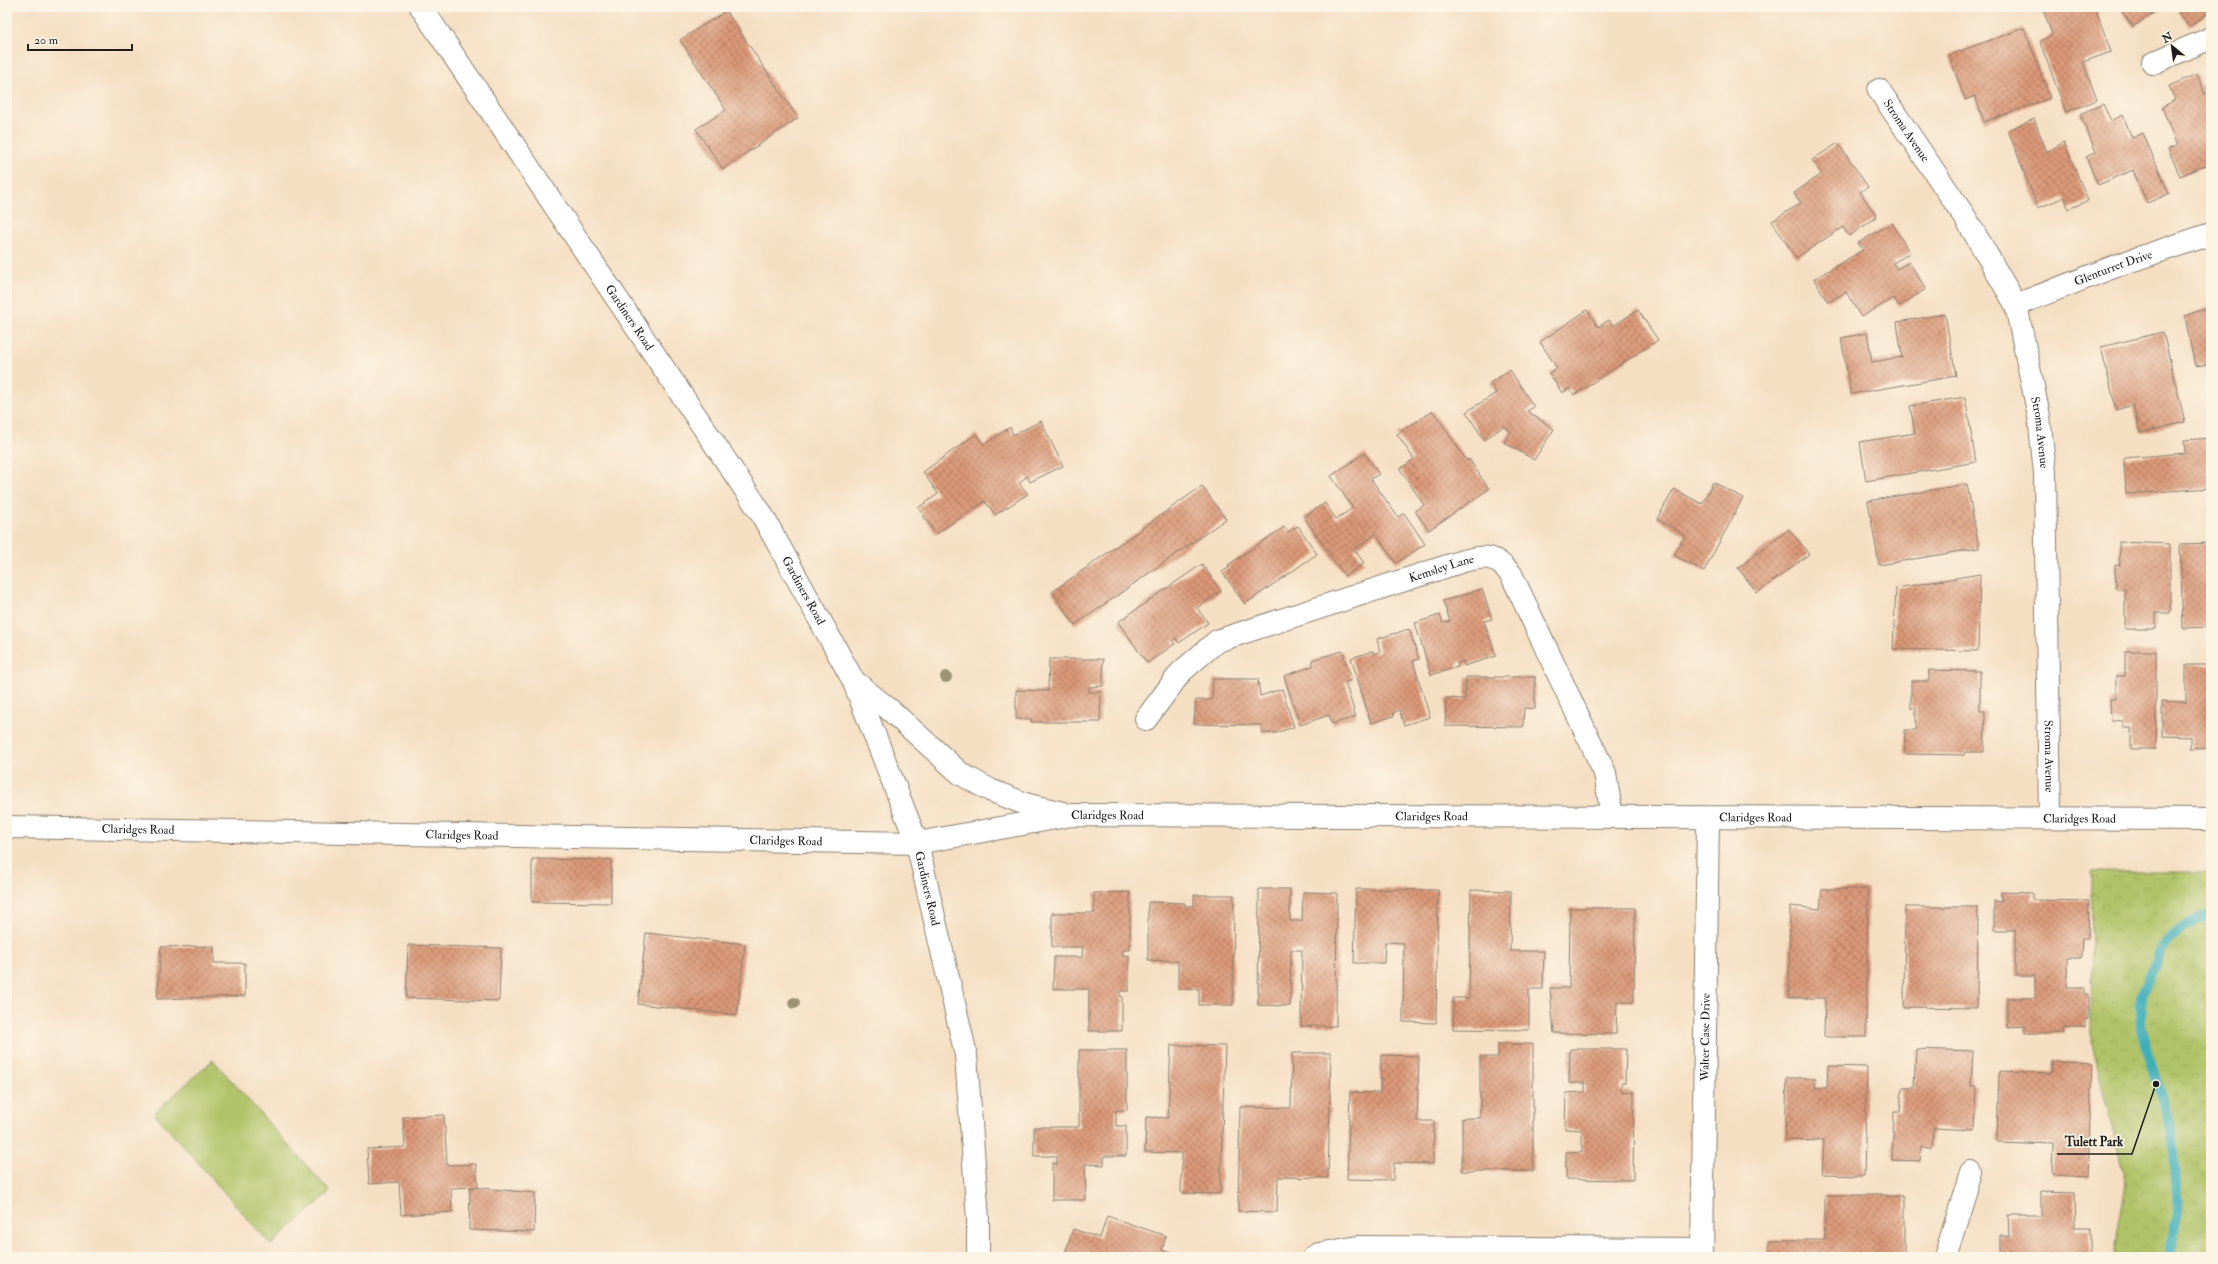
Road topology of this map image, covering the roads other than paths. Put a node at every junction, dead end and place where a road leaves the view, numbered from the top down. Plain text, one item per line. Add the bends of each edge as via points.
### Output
1 (421, 7) edge
2 (2211, 38) edge
3 (2153, 63) dead end
4 (1879, 90) dead end
5 (2211, 234) edge
6 (2016, 305) junction
7 (853, 680) junction
8 (1146, 719) dead end
9 (1072, 815) junction
10 (1612, 817) junction
11 (1708, 818) junction
12 (2050, 818) junction
13 (2211, 819) edge
14 (7, 827) edge
15 (917, 843) junction
16 (1971, 1173) dead end
17 (1702, 1253) edge
18 (978, 1257) edge
19 (1314, 1257) edge
20 (1945, 1257) edge

1 - 7 street, Gardiners Road via 761,513
2 - 3 street
4 - 6 street, Stroma Avenue via 1965,218
5 - 6 street, Glenturret Drive via 2121,264
6 - 12 street, Stroma Avenue via 2039,416 2045,473
7 - 9 street via 961,774 996,793 1028,805
7 - 15 street, Gardiners Road
8 - 10 street, Kemsley Lane via 1181,672 1217,641 1480,556 1499,560 1511,574 1605,773
9 - 10 street, Claridges Road
9 - 15 street, Claridges Road
10 - 11 street, Claridges Road
11 - 12 street, Claridges Road
11 - 17 street, Walter Case Drive
12 - 13 street, Claridges Road
14 - 15 street, Claridges Road
15 - 18 street, Gardiners Road via 966,1056 978,1219
16 - 20 street
17 - 19 street via 1358,1247

